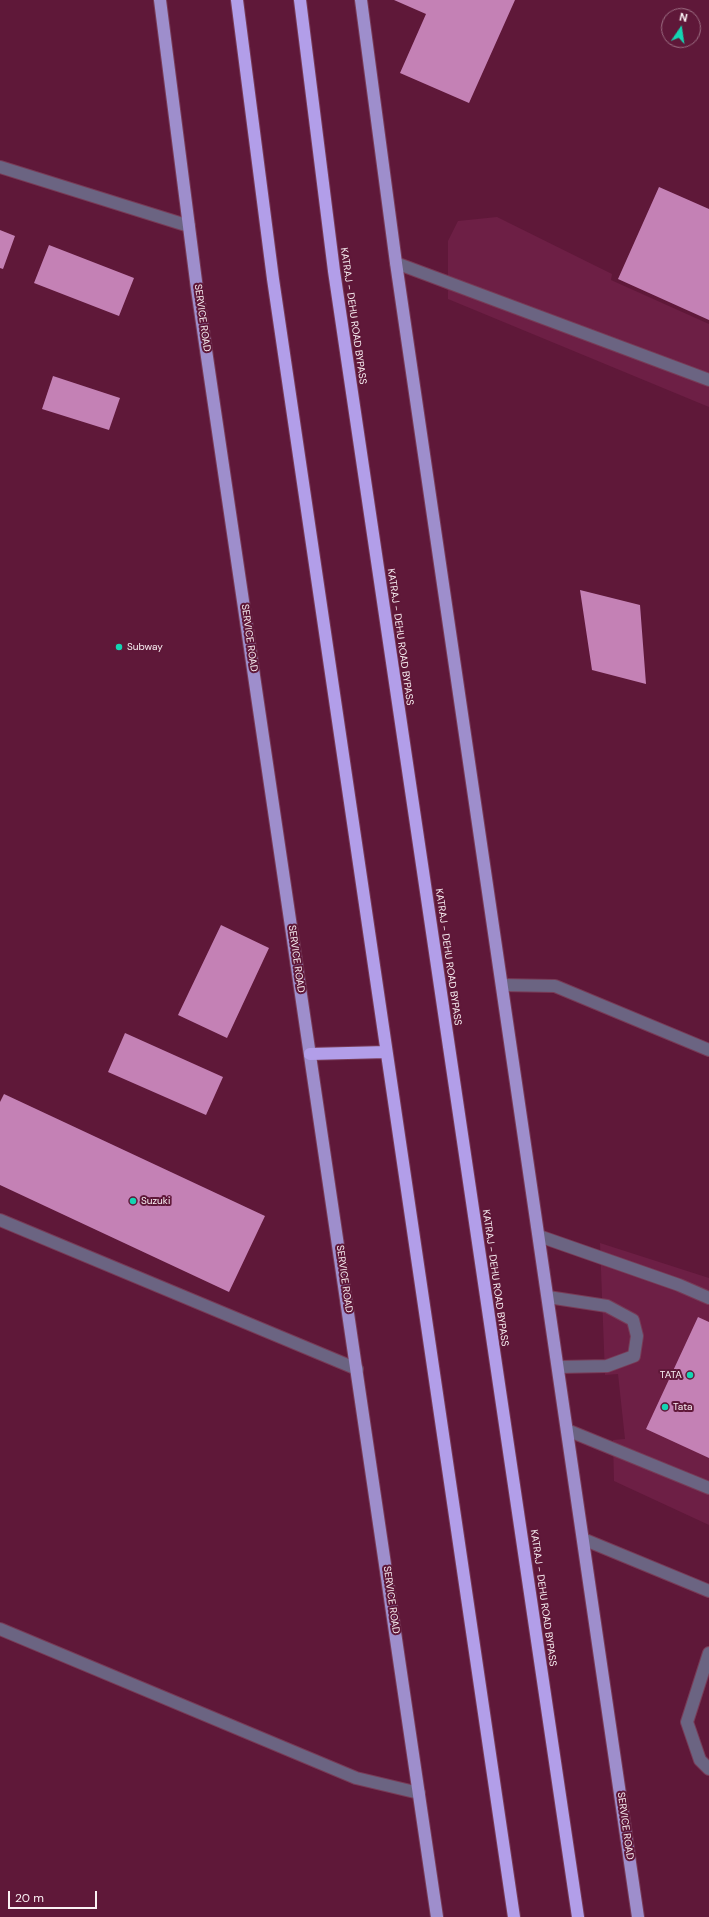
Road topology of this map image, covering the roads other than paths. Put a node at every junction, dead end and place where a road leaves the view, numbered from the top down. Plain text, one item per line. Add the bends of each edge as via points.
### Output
1 (160, 0) edge
2 (237, 0) edge
3 (300, 0) edge
4 (361, 0) edge
5 (0, 166) edge
6 (189, 226) junction
7 (396, 263) junction
8 (709, 380) edge
9 (502, 985) junction
10 (709, 1050) edge
11 (386, 1052) junction
12 (310, 1054) junction
13 (0, 1220) edge
14 (539, 1236) junction
15 (548, 1298) junction
16 (709, 1298) edge
17 (558, 1367) junction
18 (357, 1369) junction
19 (567, 1430) junction
20 (709, 1488) edge
21 (583, 1539) junction
22 (709, 1590) edge
23 (0, 1628) edge
24 (709, 1653) edge
25 (709, 1769) edge
26 (419, 1793) junction
27 (437, 1917) edge
28 (514, 1917) edge
29 (578, 1917) edge
30 (638, 1917) edge

1 - 6 main road, SERVICE ROAD
2 - 11 highway via 272,279
3 - 29 highway, KATRAJ - DEHU ROAD BYPASS via 334,271
4 - 7 main road, SERVICE ROAD
5 - 6 street
6 - 12 main road, SERVICE ROAD
7 - 8 street
7 - 9 main road, SERVICE ROAD
9 - 10 street via 555,986
9 - 14 main road, SERVICE ROAD
11 - 12 highway
11 - 28 highway
12 - 18 main road, SERVICE ROAD
13 - 18 street
14 - 15 main road, SERVICE ROAD
14 - 16 street
15 - 17 main road, SERVICE ROAD
15 - 17 street via 607,1306 633,1320 637,1336 634,1356 607,1366
17 - 19 main road, SERVICE ROAD
18 - 26 main road, SERVICE ROAD
19 - 20 street
19 - 21 main road, SERVICE ROAD
21 - 22 street
21 - 30 main road, SERVICE ROAD
23 - 26 street via 356,1778
24 - 25 street via 688,1722 700,1760
26 - 27 main road, SERVICE ROAD

